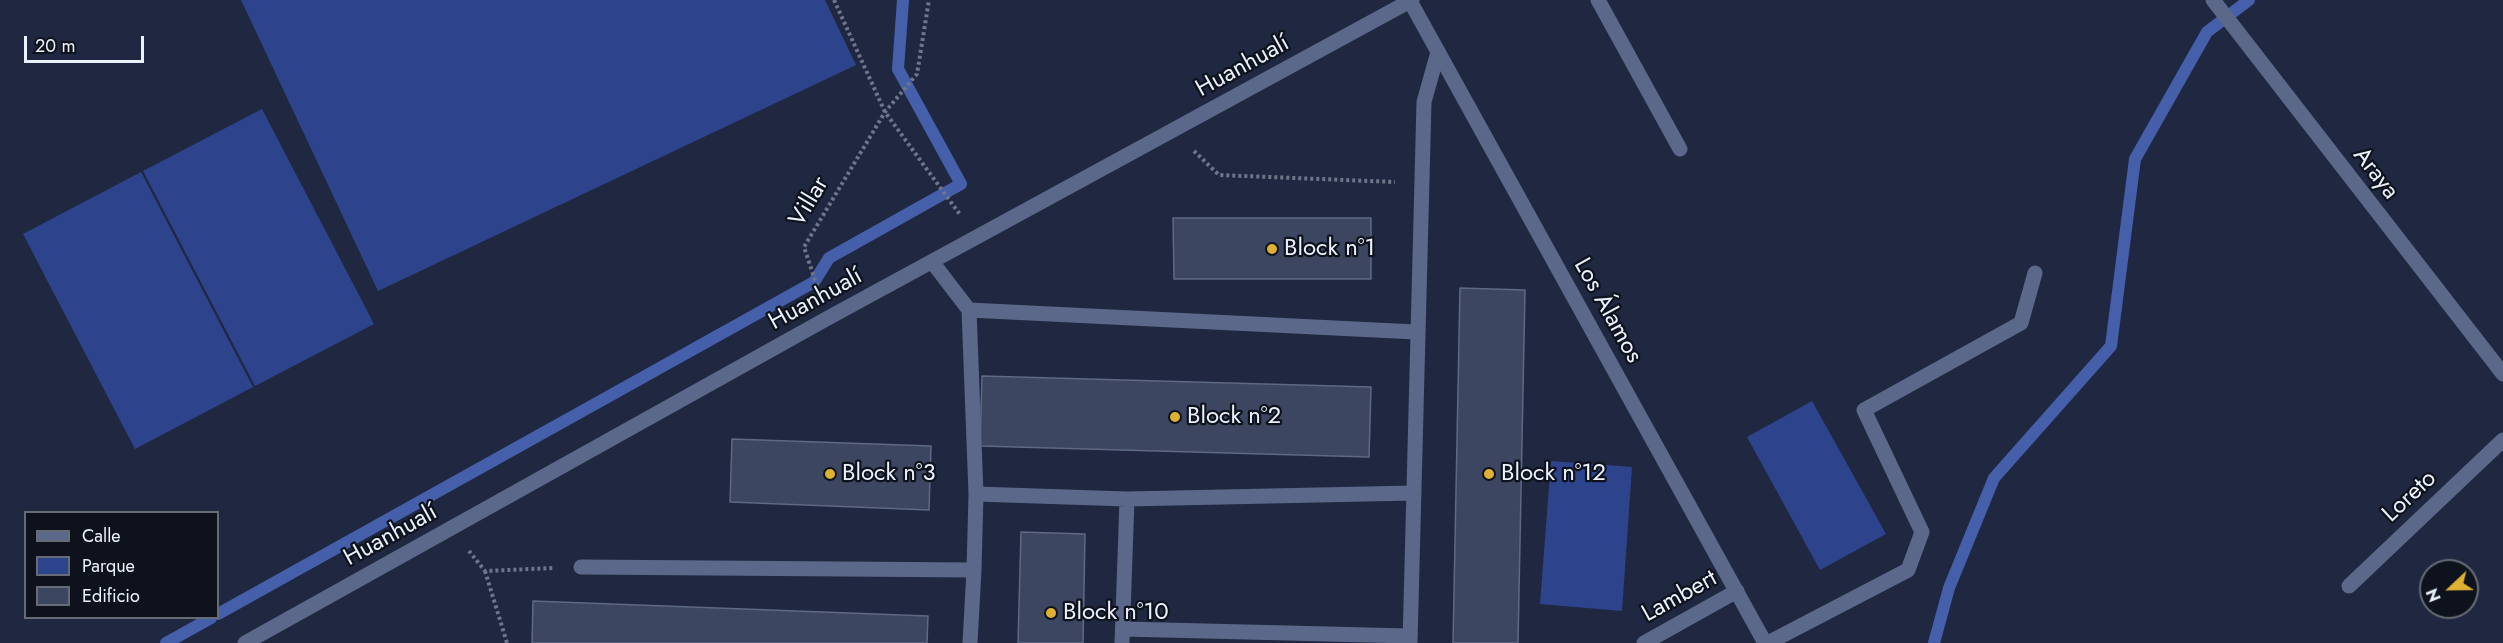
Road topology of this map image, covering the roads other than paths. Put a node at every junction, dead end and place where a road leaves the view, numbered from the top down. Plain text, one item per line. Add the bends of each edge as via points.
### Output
1 (1598, 0) edge
2 (1411, 1) edge
3 (2214, 1) edge
4 (1438, 52) junction
5 (1680, 149) dead end
6 (933, 263) junction
7 (2035, 273) dead end
8 (969, 310) junction
9 (1416, 332) junction
10 (2503, 374) edge
11 (2503, 440) edge
12 (1414, 493) junction
13 (976, 494) junction
14 (1127, 499) junction
15 (581, 567) road end
16 (974, 570) junction
17 (2349, 586) dead end
18 (1737, 591) junction
19 (1122, 636) edge
20 (1410, 640) edge
21 (244, 643) edge
22 (970, 643) edge
23 (1644, 643) edge
24 (1767, 643) edge

1 - 5 street
2 - 4 street, Los Álamos
2 - 6 street, Huanhualí
3 - 10 street, Araya
4 - 9 street via 1424,102
4 - 18 street, Los Álamos
6 - 8 street
6 - 21 street, Huanhualí
7 - 24 street via 2021,322 1864,410 1922,532 1908,570
8 - 9 street
8 - 13 street
9 - 12 street
11 - 17 street, Loreto
12 - 14 street
12 - 20 street
13 - 14 street
13 - 16 street
14 - 19 street
15 - 16 street
16 - 22 street
18 - 23 street, Lambert
18 - 24 street, Los Álamos
19 - 20 street

